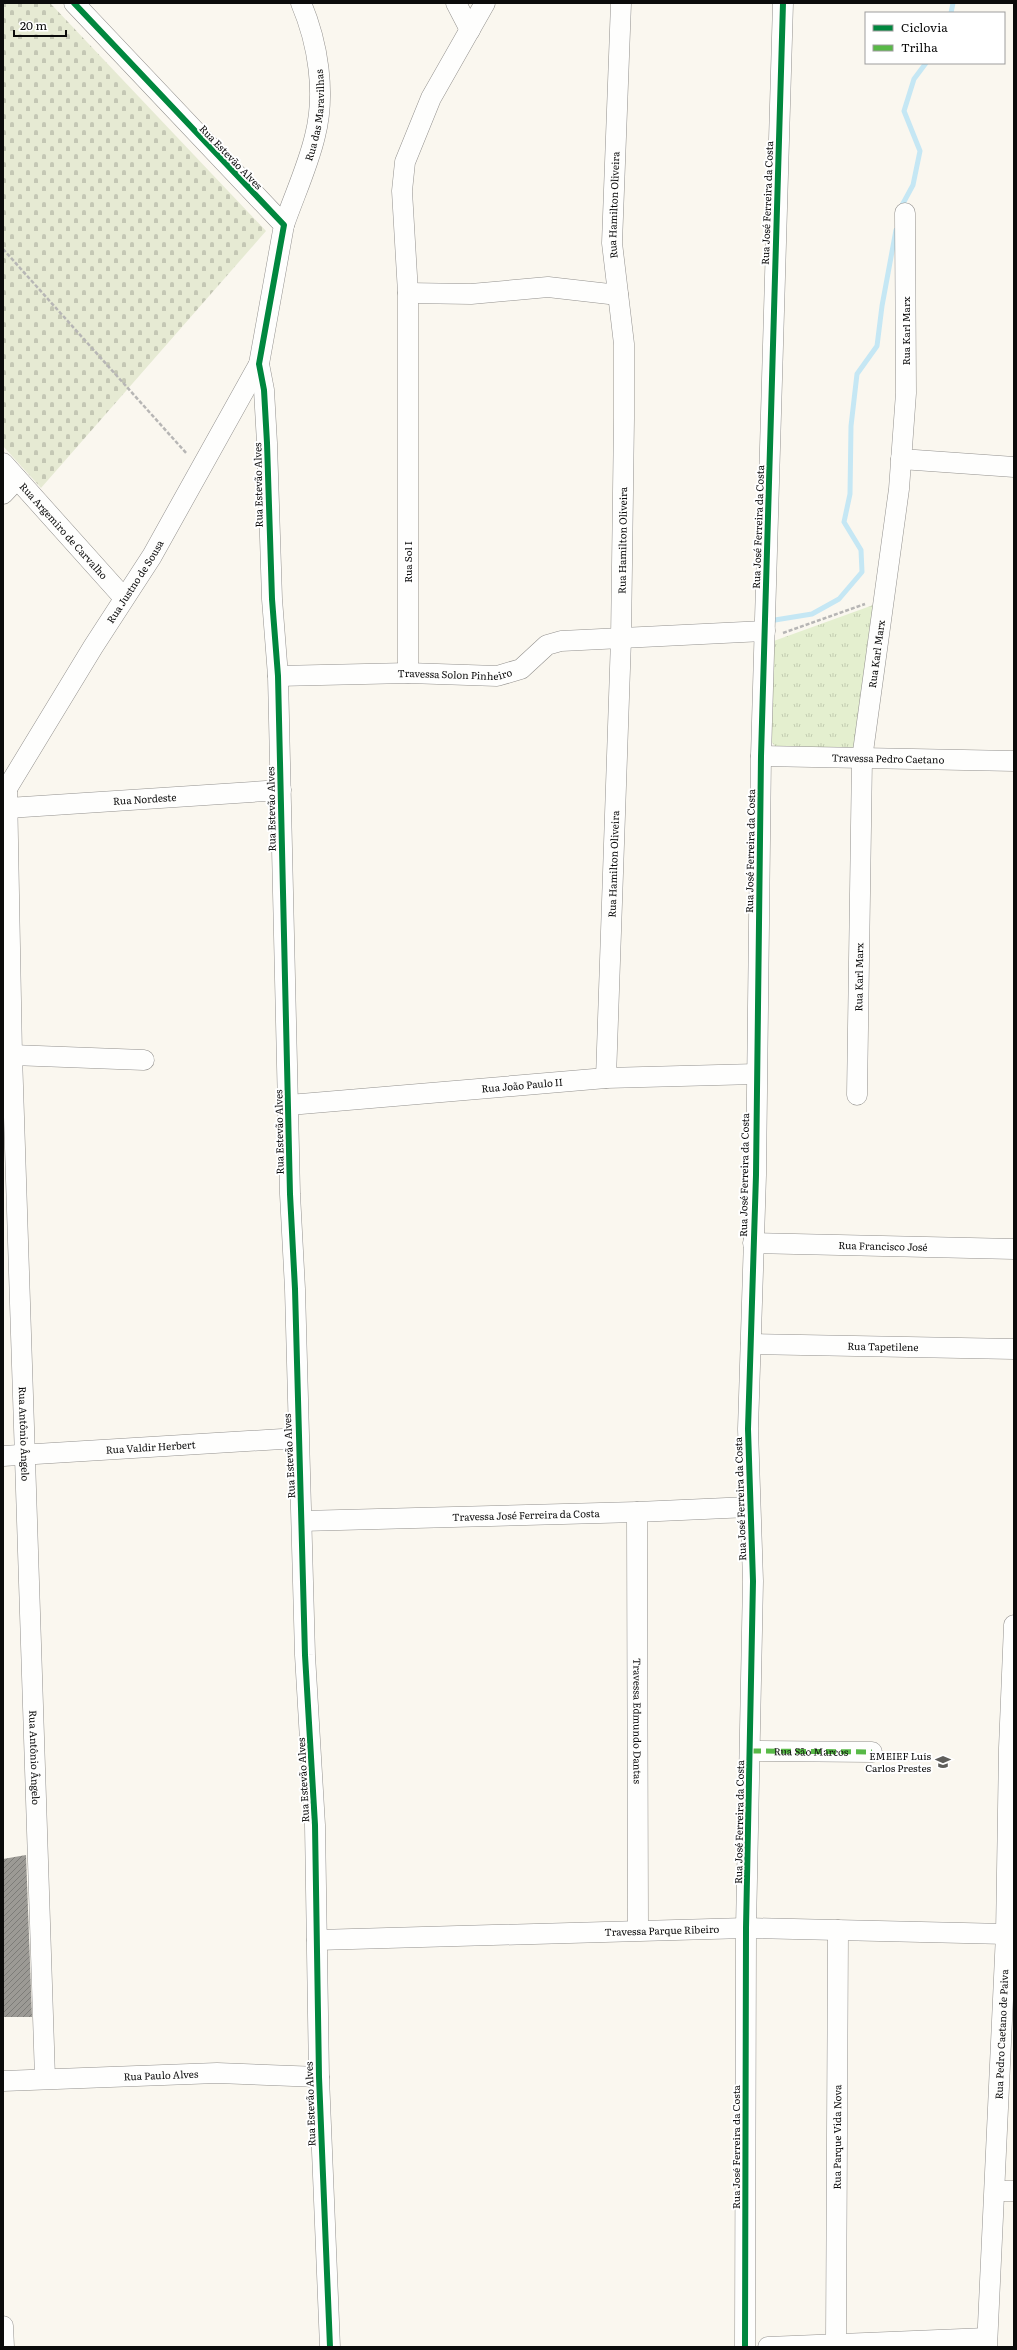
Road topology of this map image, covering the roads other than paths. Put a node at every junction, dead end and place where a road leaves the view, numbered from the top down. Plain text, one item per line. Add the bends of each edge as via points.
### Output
1 (74, 3) edge
2 (301, 3) edge
3 (456, 3) edge
4 (485, 3) edge
5 (621, 3) edge
6 (783, 3) edge
7 (470, 30) junction
8 (905, 213) dead end
9 (284, 226) junction
10 (408, 293) junction
11 (618, 294) junction
12 (259, 364) junction
13 (901, 459) junction
14 (3, 463) edge
15 (1014, 467) edge
16 (17, 480) junction
17 (3, 494) edge
18 (124, 598) junction
19 (765, 635) junction
20 (621, 639) junction
21 (408, 673) junction
22 (278, 676) junction
23 (761, 756) junction
24 (862, 759) junction
25 (1014, 761) edge
26 (281, 790) junction
27 (6, 797) edge
28 (7, 977) edge
29 (12, 1055) junction
30 (144, 1060) dead end
31 (756, 1074) junction
32 (606, 1078) junction
33 (857, 1095) dead end
34 (289, 1105) junction
35 (753, 1243) junction
36 (1014, 1249) edge
37 (12, 1326) edge
38 (751, 1344) junction
39 (1014, 1349) edge
40 (298, 1438) junction
41 (26, 1453) junction
42 (3, 1456) edge
43 (749, 1507) junction
44 (637, 1512) junction
45 (302, 1521) junction
46 (1014, 1625) edge
47 (1011, 1748) edge
48 (751, 1751) junction
49 (872, 1752) dead end
50 (746, 1928) junction
51 (638, 1930) junction
52 (838, 1930) junction
53 (1006, 1934) junction
54 (317, 1940) junction
55 (319, 2077) junction
56 (45, 2078) junction
57 (3, 2081) edge
58 (1005, 2191) edge
59 (3, 2326) edge
60 (836, 2343) junction
61 (987, 2343) edge
62 (4, 2347) edge
63 (330, 2347) edge
64 (745, 2347) edge
65 (768, 2347) edge

1 - 9 street, Rua Estevão Alves
2 - 9 street, Rua das Maravilhas via 316,54 320,106 316,135
3 - 7 street
4 - 7 street, Rua Sol I
5 - 11 street, Rua Hamilton Oliveira via 612,243
6 - 19 street, Rua José Ferreira da Costa
7 - 10 street, Rua Sol I via 431,98 405,162 402,191
8 - 13 street, Rua Karl Marx via 906,393
9 - 12 street, Rua Estevão Alves
10 - 11 street via 471,294 548,287
10 - 21 street, Rua Sol I
11 - 20 street, Rua Hamilton Oliveira via 624,344
12 - 18 street, Rua Justno de Sousa via 152,556
12 - 22 street, Rua Estevão Alves via 265,400 272,599
13 - 15 street
13 - 24 street, Rua Karl Marx via 886,597
14 - 16 street, Rua Argemiro de Carvalho
16 - 17 street
16 - 18 street, Rua Argemiro de Carvalho
18 - 27 street, Rua Justno de Sousa via 92,647
19 - 20 street, Travessa Solon Pinheiro
19 - 23 street, Rua José Ferreira da Costa
20 - 21 street, Travessa Solon Pinheiro via 561,641 547,645 521,669 497,676
20 - 32 street, Rua Hamilton Oliveira
21 - 22 street, Travessa Solon Pinheiro
22 - 26 street, Rua Estevão Alves
23 - 24 street, Travessa Pedro Caetano
23 - 31 street, Rua José Ferreira da Costa
24 - 25 street, Travessa Pedro Caetano
24 - 33 street, Rua Karl Marx
26 - 27 street, Rua Nordeste
26 - 34 street, Rua Estevão Alves
27 - 28 street, Rua Antônio Ângelo
28 - 29 street, Rua Antônio Ângelo
29 - 30 street
29 - 37 street, Rua Antônio Ângelo
31 - 32 street, Rua João Paulo II
31 - 35 street, Rua José Ferreira da Costa
32 - 34 street, Rua João Paulo II
34 - 40 street, Rua Estevão Alves
35 - 36 street, Rua Francisco José
35 - 38 street, Rua José Ferreira da Costa
37 - 41 street, Rua Antônio Ângelo
38 - 39 street, Rua Tapetilene
38 - 43 street, Rua José Ferreira da Costa
40 - 41 street, Rua Valdir Herbert
40 - 45 street, Rua Estevão Alves
41 - 42 street, Rua Valdir Herbert
41 - 56 street, Rua Antônio Ângelo
43 - 44 street, Travessa José Ferreira da Costa
43 - 48 street, Rua José Ferreira da Costa via 753,1581
44 - 45 street, Travessa José Ferreira da Costa
44 - 51 street, Travessa Edmundo Dantas
45 - 54 street, Rua Estevão Alves
46 - 47 street, Rua Pedro Caetano de Paiva
47 - 53 street, Rua Pedro Caetano de Paiva
48 - 49 street, Rua São Marcos
48 - 50 street, Rua José Ferreira da Costa
50 - 51 street, Travessa Parque Ribeiro
50 - 52 street, Travessa Parque Ribeiro
50 - 64 street, Rua José Ferreira da Costa
51 - 54 street, Travessa Parque Ribeiro
52 - 53 street, Travessa Parque Ribeiro
52 - 60 street, Rua Parque Vida Nova
53 - 58 street, Rua Pedro Caetano de Paiva
54 - 55 street, Rua Estevão Alves
55 - 56 street, Rua Paulo Alves via 217,2073
55 - 63 street, Rua Estevão Alves
56 - 57 street, Rua Paulo Alves
58 - 61 street, Rua Pedro Caetano de Paiva
59 - 62 street
60 - 61 street
60 - 65 street

